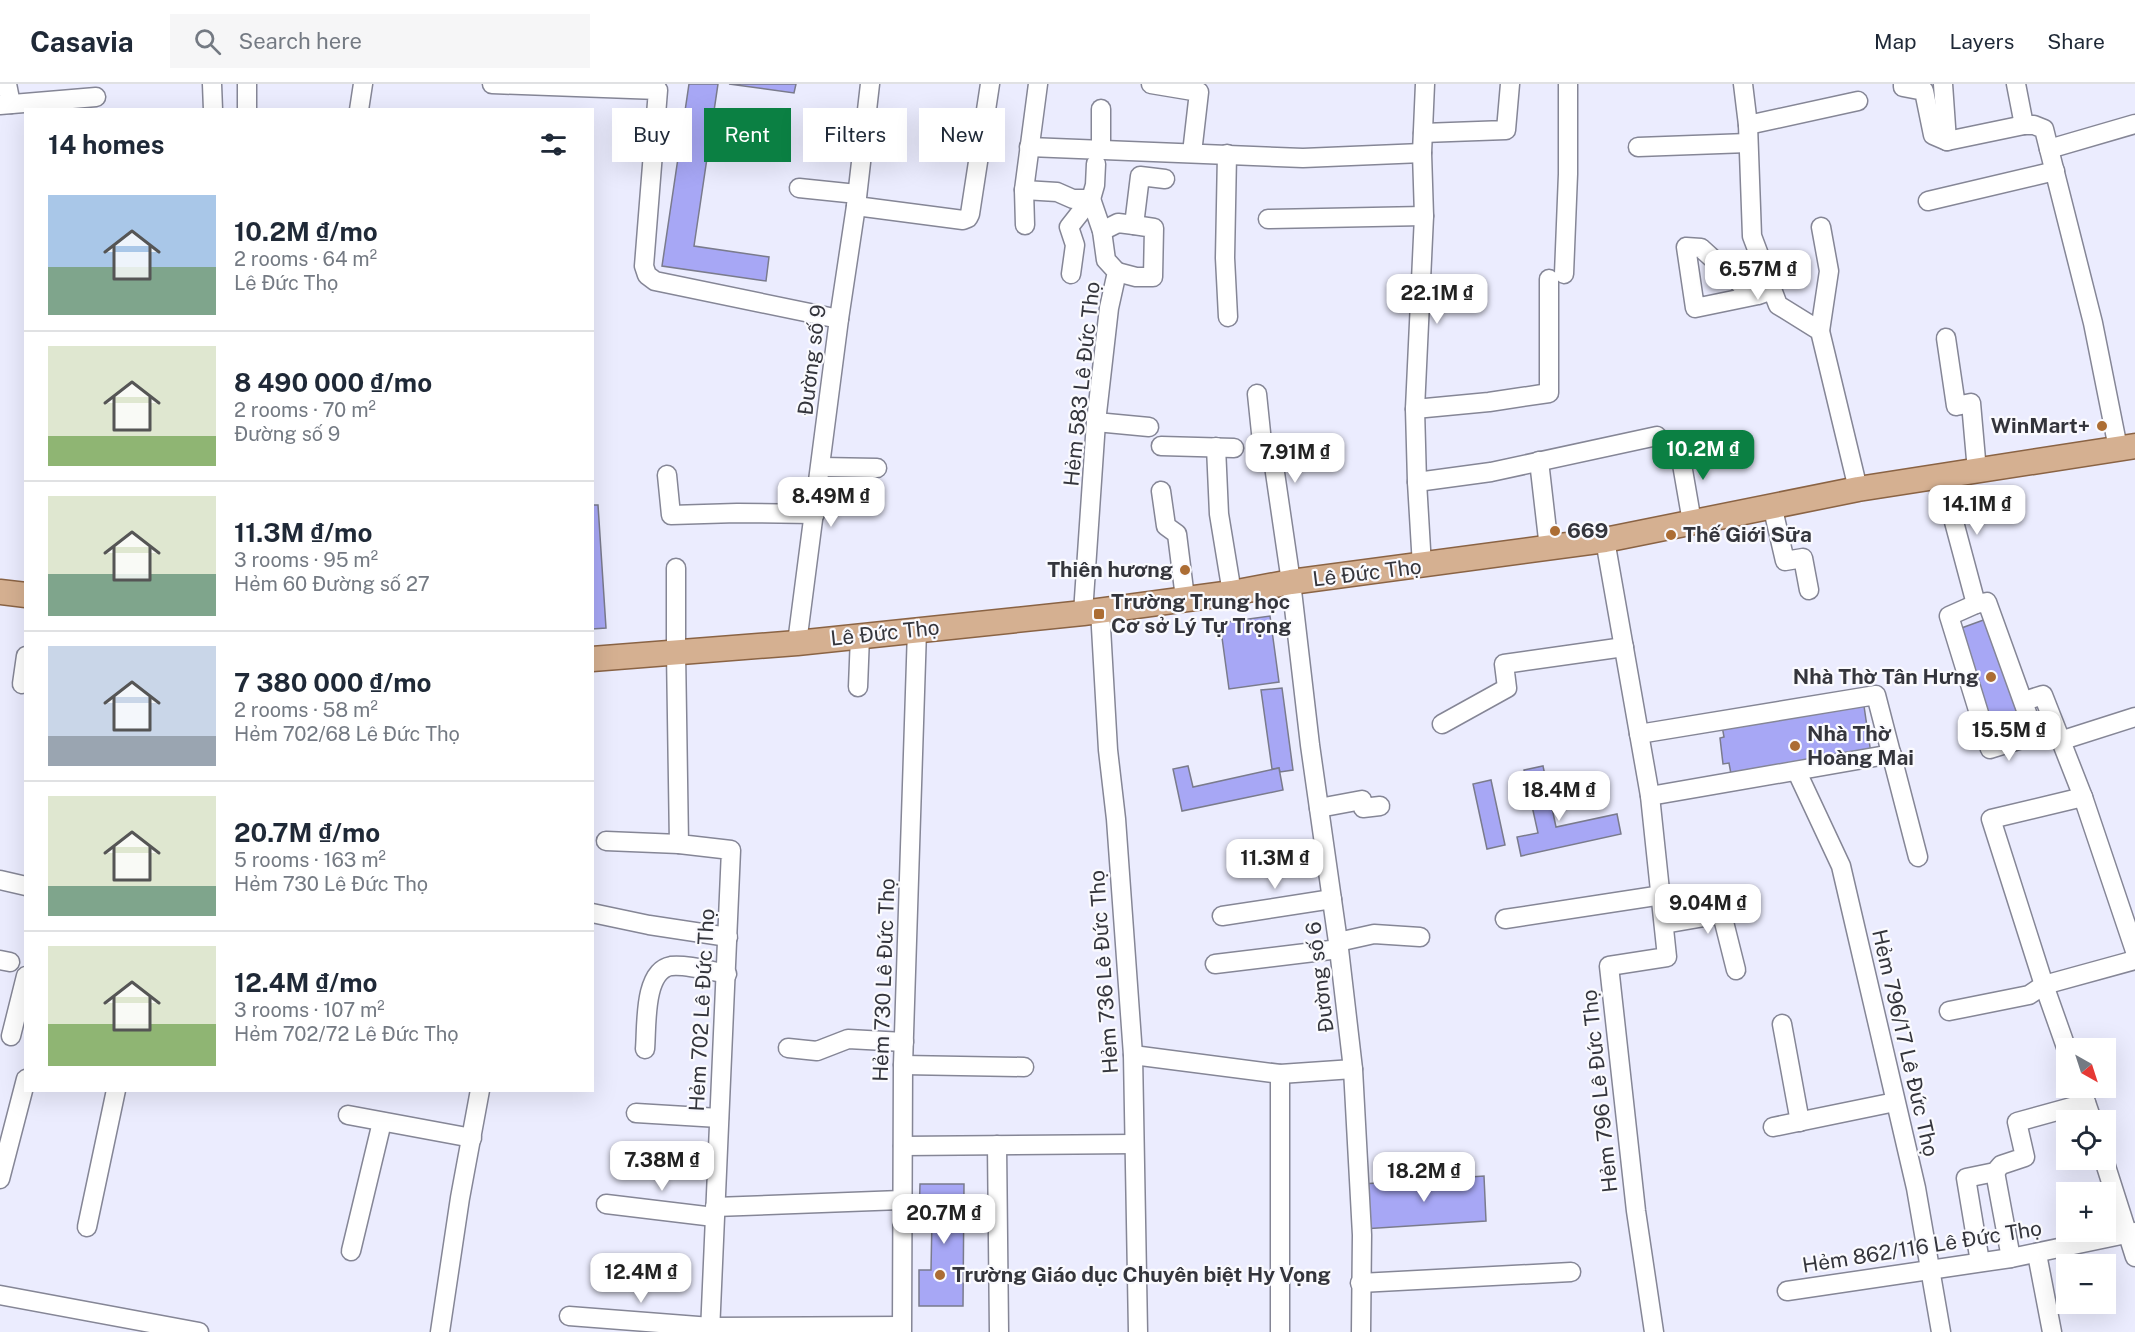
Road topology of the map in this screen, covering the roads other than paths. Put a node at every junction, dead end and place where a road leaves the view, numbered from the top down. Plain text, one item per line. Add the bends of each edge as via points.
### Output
1 (7, 84) edge
2 (212, 84) edge
3 (247, 84) edge
4 (363, 84) edge
5 (492, 84) edge
6 (517, 84) edge
7 (870, 84) edge
8 (990, 84) edge
9 (1038, 84) edge
10 (1151, 84) edge
11 (1425, 84) edge
12 (1510, 84) edge
13 (1568, 84) edge
14 (1743, 84) edge
15 (1903, 84) edge
16 (1943, 84) edge
17 (2016, 84) edge
18 (659, 87) edge
19 (95, 97) edge
20 (1858, 101) dead end
21 (6, 104) edge
22 (32, 106) edge
23 (213, 108) edge
24 (247, 108) edge
25 (359, 108) edge
26 (1101, 110) dead end
27 (2135, 124) edge
28 (2024, 125) junction
29 (1423, 134) junction
30 (1748, 134) junction
31 (1947, 141) junction
32 (1029, 147) junction
33 (1638, 147) dead end
34 (2049, 149) junction
35 (1192, 153) junction
36 (1422, 153) junction
37 (1227, 154) junction
38 (1098, 157) junction
39 (2055, 171) junction
40 (1165, 179) dead end
41 (799, 188) dead end
42 (1024, 190) junction
43 (857, 200) junction
44 (1091, 200) junction
45 (1928, 201) dead end
46 (1424, 216) junction
47 (1268, 219) dead end
48 (1024, 225) dead end
49 (1134, 225) junction
50 (1821, 227) dead end
51 (1102, 231) junction
52 (1117, 272) junction
53 (1071, 274) dead end
54 (1228, 317) dead end
55 (839, 319) junction
56 (1820, 331) junction
57 (1946, 338) dead end
58 (1257, 394) dead end
59 (1415, 409) junction
60 (1096, 422) junction
61 (1149, 427) dead end
62 (1658, 436) dead end
63 (1161, 446) dead end
64 (1679, 447) dead end
65 (2126, 447) edge
66 (1539, 461) junction
67 (821, 467) junction
68 (878, 468) dead end
69 (1977, 471) junction
70 (667, 475) dead end
71 (1942, 477) junction
72 (1417, 482) junction
73 (1858, 489) junction
74 (1161, 491) dead end
75 (1772, 505) junction
76 (815, 514) junction
77 (1692, 522) junction
78 (1605, 540) junction
79 (1549, 548) junction
80 (1422, 566) junction
81 (676, 568) dead end
82 (1291, 582) junction
83 (1809, 590) dead end
84 (0, 592) edge
85 (1232, 593) junction
86 (24, 595) edge
87 (1185, 598) junction
88 (1977, 604) junction
89 (1092, 611) junction
90 (917, 630) junction
91 (860, 636) junction
92 (797, 642) junction
93 (1624, 647) junction
94 (676, 652) junction
95 (594, 659) edge
96 (24, 670) edge
97 (22, 684) dead end
98 (858, 687) dead end
99 (2024, 701) junction
100 (2135, 717) edge
101 (1442, 724) dead end
102 (1639, 734) junction
103 (2062, 740) junction
104 (1892, 754) junction
105 (1797, 772) junction
106 (1650, 796) junction
107 (2083, 797) junction
108 (1380, 806) dead end
109 (1319, 808) junction
110 (606, 841) dead end
111 (679, 844) junction
112 (1918, 857) dead end
113 (0, 880) edge
114 (24, 886) edge
115 (1662, 896) junction
116 (1332, 898) junction
117 (594, 913) edge
118 (1222, 916) dead end
119 (1504, 918) dead end
120 (1664, 924) junction
121 (728, 937) junction
122 (1420, 937) dead end
123 (1339, 945) junction
124 (2135, 951) edge
125 (2135, 960) edge
126 (1215, 964) dead end
127 (1736, 970) dead end
128 (727, 974) junction
129 (24, 985) edge
130 (2044, 985) junction
131 (1949, 1011) dead end
132 (1782, 1024) dead end
133 (12, 1037) edge
134 (2063, 1038) edge
135 (904, 1042) junction
136 (788, 1048) dead end
137 (645, 1049) dead end
138 (1133, 1055) junction
139 (903, 1065) junction
140 (1024, 1067) dead end
141 (1353, 1070) junction
142 (1280, 1074) junction
143 (24, 1086) edge
144 (116, 1092) edge
145 (480, 1092) edge
146 (2076, 1098) edge
147 (1895, 1102) junction
148 (636, 1113) dead end
149 (348, 1115) dead end
150 (719, 1118) junction
151 (382, 1122) junction
152 (1800, 1122) junction
153 (1773, 1127) dead end
154 (472, 1138) junction
155 (1134, 1144) junction
156 (997, 1145) junction
157 (903, 1146) junction
158 (3, 1156) edge
159 (2108, 1170) edge
160 (1995, 1172) junction
161 (0, 1179) edge
162 (901, 1200) junction
163 (606, 1204) dead end
164 (715, 1212) junction
165 (87, 1227) dead end
166 (2132, 1233) edge
167 (351, 1251) dead end
168 (2037, 1254) junction
169 (2135, 1257) edge
170 (2011, 1258) junction
171 (1980, 1262) junction
172 (1930, 1269) junction
173 (1571, 1272) dead end
174 (1360, 1283) junction
175 (1787, 1291) dead end
176 (0, 1295) edge
177 (569, 1316) dead end
178 (108, 1324) edge
179 (902, 1329) edge
180 (711, 1330) edge
181 (199, 1332) edge
182 (440, 1332) edge
183 (999, 1332) edge
184 (1138, 1332) edge
185 (1280, 1332) edge
186 (1361, 1332) edge
187 (1654, 1332) edge
188 (1941, 1332) edge
189 (2052, 1332) edge

1 - 21 street
2 - 23 street
3 - 24 street
4 - 25 street
5 - 6 street
6 - 18 street
7 - 43 street, Đường số 9
8 - 43 street via 968,218
9 - 32 street
10 - 35 street via 1199,92
11 - 29 street
12 - 29 street via 1506,130
13 - 59 street via 1568,174 1549,393
14 - 30 street
15 - 31 street via 1924,91 1933,135
16 - 31 street
17 - 28 street
18 - 55 street via 644,266 647,275 655,281
19 - 22 street
20 - 30 street
21 - 22 street
26 - 38 street
27 - 34 street
28 - 31 street
28 - 34 street via 2044,129
29 - 36 street
30 - 33 street
30 - 56 street via 1752,236 1765,292 1778,305
32 - 38 street
32 - 42 street
34 - 39 street
35 - 37 street
35 - 38 street
36 - 37 street via 1303,159
36 - 46 street
37 - 54 street
38 - 44 street
39 - 45 street
39 - 65 street
40 - 49 street via 1140,176
41 - 43 street
42 - 44 street
42 - 48 street
43 - 55 street, Đường số 9
44 - 51 street, Hẻm 583 Lê Đức Thọ
44 - 53 street via 1069,227 1075,245
46 - 47 street
46 - 59 street
49 - 51 street via 1118,223
49 - 52 street via 1155,228 1153,277
50 - 56 street via 1828,271
51 - 52 street, Hẻm 583 Lê Đức Thọ via 1106,260
52 - 60 street, Hẻm 583 Lê Đức Thọ
55 - 67 street, Đường số 9
56 - 73 street
57 - 69 street via 1956,406 1971,403
58 - 82 street, Đường số 6 via 1263,452 1273,459
59 - 72 street
60 - 61 street
60 - 89 street, Hẻm 583 Lê Đức Thọ
62 - 66 street
63 - 85 street via 1225,447 1219,514
64 - 77 street
65 - 69 main road, Lê Đức Thọ
66 - 72 street
66 - 79 street
67 - 68 street
67 - 76 street, Đường số 9
69 - 71 main road, Lê Đức Thọ
70 - 76 street via 671,515
71 - 73 main road, Lê Đức Thọ
71 - 88 street
72 - 80 street
73 - 75 main road, Lê Đức Thọ
74 - 87 street via 1166,526 1177,534
75 - 77 main road, Lê Đức Thọ
75 - 83 street via 1785,561 1803,558
76 - 92 street, Đường số 9
77 - 78 main road, Lê Đức Thọ
78 - 79 main road, Lê Đức Thọ
78 - 93 street, Hẻm 796 Lê Đức Thọ
79 - 80 main road, Lê Đức Thọ
80 - 82 main road, Lê Đức Thọ
81 - 94 street
82 - 85 main road, Lê Đức Thọ
82 - 109 street, Đường số 6
84 - 86 main road
85 - 87 main road, Lê Đức Thọ
87 - 89 main road, Lê Đức Thọ
88 - 99 street via 1988,602
88 - 99 street via 1948,616 1990,749 2035,735
89 - 90 main road, Lê Đức Thọ
89 - 138 street, Hẻm 736 Lê Đức Thọ via 1116,819
90 - 91 main road, Lê Đức Thọ
90 - 135 street, Hẻm 730 Lê Đức Thọ
91 - 92 main road, Lê Đức Thọ
91 - 98 street
92 - 94 main road, Lê Đức Thọ
93 - 101 street via 1504,664 1506,688
93 - 102 street, Hẻm 796 Lê Đức Thọ
94 - 95 main road, Lê Đức Thọ
94 - 111 street
96 - 97 street
99 - 103 street via 2043,694
100 - 103 street
102 - 104 street via 1876,695
102 - 106 street, Hẻm 796 Lê Đức Thọ
103 - 107 street
104 - 105 street
104 - 112 street
105 - 106 street
105 - 147 street, Hẻm 796/17 Lê Đức Thọ via 1841,866
106 - 115 street, Hẻm 796 Lê Đức Thọ
107 - 124 street
107 - 130 street via 1991,819
108 - 109 street via 1363,808 1362,800
109 - 116 street, Đường số 6
110 - 111 street, Hẻm 702 Lê Đức Thọ
111 - 121 street, Hẻm 702 Lê Đức Thọ via 731,850
113 - 114 street
115 - 119 street
115 - 120 street, Hẻm 796 Lê Đức Thọ
116 - 118 street
116 - 123 street, Đường số 6
117 - 121 street
120 - 127 street via 1722,914
120 - 187 street, Hẻm 796 Lê Đức Thọ via 1667,957 1609,966 1636,1211
121 - 128 street, Hẻm 702 Lê Đức Thọ
122 - 123 street via 1374,934
123 - 126 street
123 - 141 street, Đường số 6
125 - 130 street
128 - 137 street via 674,966 662,969 653,979 650,992
128 - 150 street, Hẻm 702 Lê Đức Thọ
129 - 133 street
130 - 131 street via 2029,995
130 - 134 street
132 - 152 street
135 - 136 street via 848,1039 817,1051
135 - 139 street, Hẻm 730 Lê Đức Thọ
138 - 142 street
138 - 155 street, Hẻm 736 Lê Đức Thọ
139 - 140 street
139 - 157 street, Hẻm 730 Lê Đức Thọ
141 - 142 street
141 - 174 street, Đường số 6 via 1362,1235
142 - 185 street
143 - 158 street
144 - 165 street
145 - 154 street
146 - 160 street via 2018,1122 2025,1157 2001,1165
147 - 152 street
147 - 172 street, Hẻm 796/17 Lê Đức Thọ
148 - 150 street
149 - 151 street
150 - 164 street, Hẻm 702 Lê Đức Thọ
151 - 154 street
151 - 167 street
152 - 153 street
154 - 182 street
155 - 156 street
155 - 184 street, Hẻm 736 Lê Đức Thọ
156 - 157 street
156 - 183 street
157 - 162 street, Hẻm 730 Lê Đức Thọ
158 - 161 street
159 - 166 street
160 - 170 street
160 - 171 street via 1966,1178
162 - 164 street
162 - 179 street, Hẻm 730 Lê Đức Thọ
163 - 164 street
164 - 180 street, Hẻm 702 Lê Đức Thọ
166 - 168 street, Hẻm 862/116 Lê Đức Thọ
166 - 169 street
168 - 170 street, Hẻm 862/116 Lê Đức Thọ
168 - 189 street
170 - 171 street, Hẻm 862/116 Lê Đức Thọ
171 - 172 street, Hẻm 862/116 Lê Đức Thọ
172 - 175 street, Hẻm 862/116 Lê Đức Thọ
172 - 188 street, Hẻm 796/17 Lê Đức Thọ
173 - 174 street
174 - 186 street, Đường số 6
176 - 178 street
177 - 180 street
178 - 181 street
179 - 180 street

